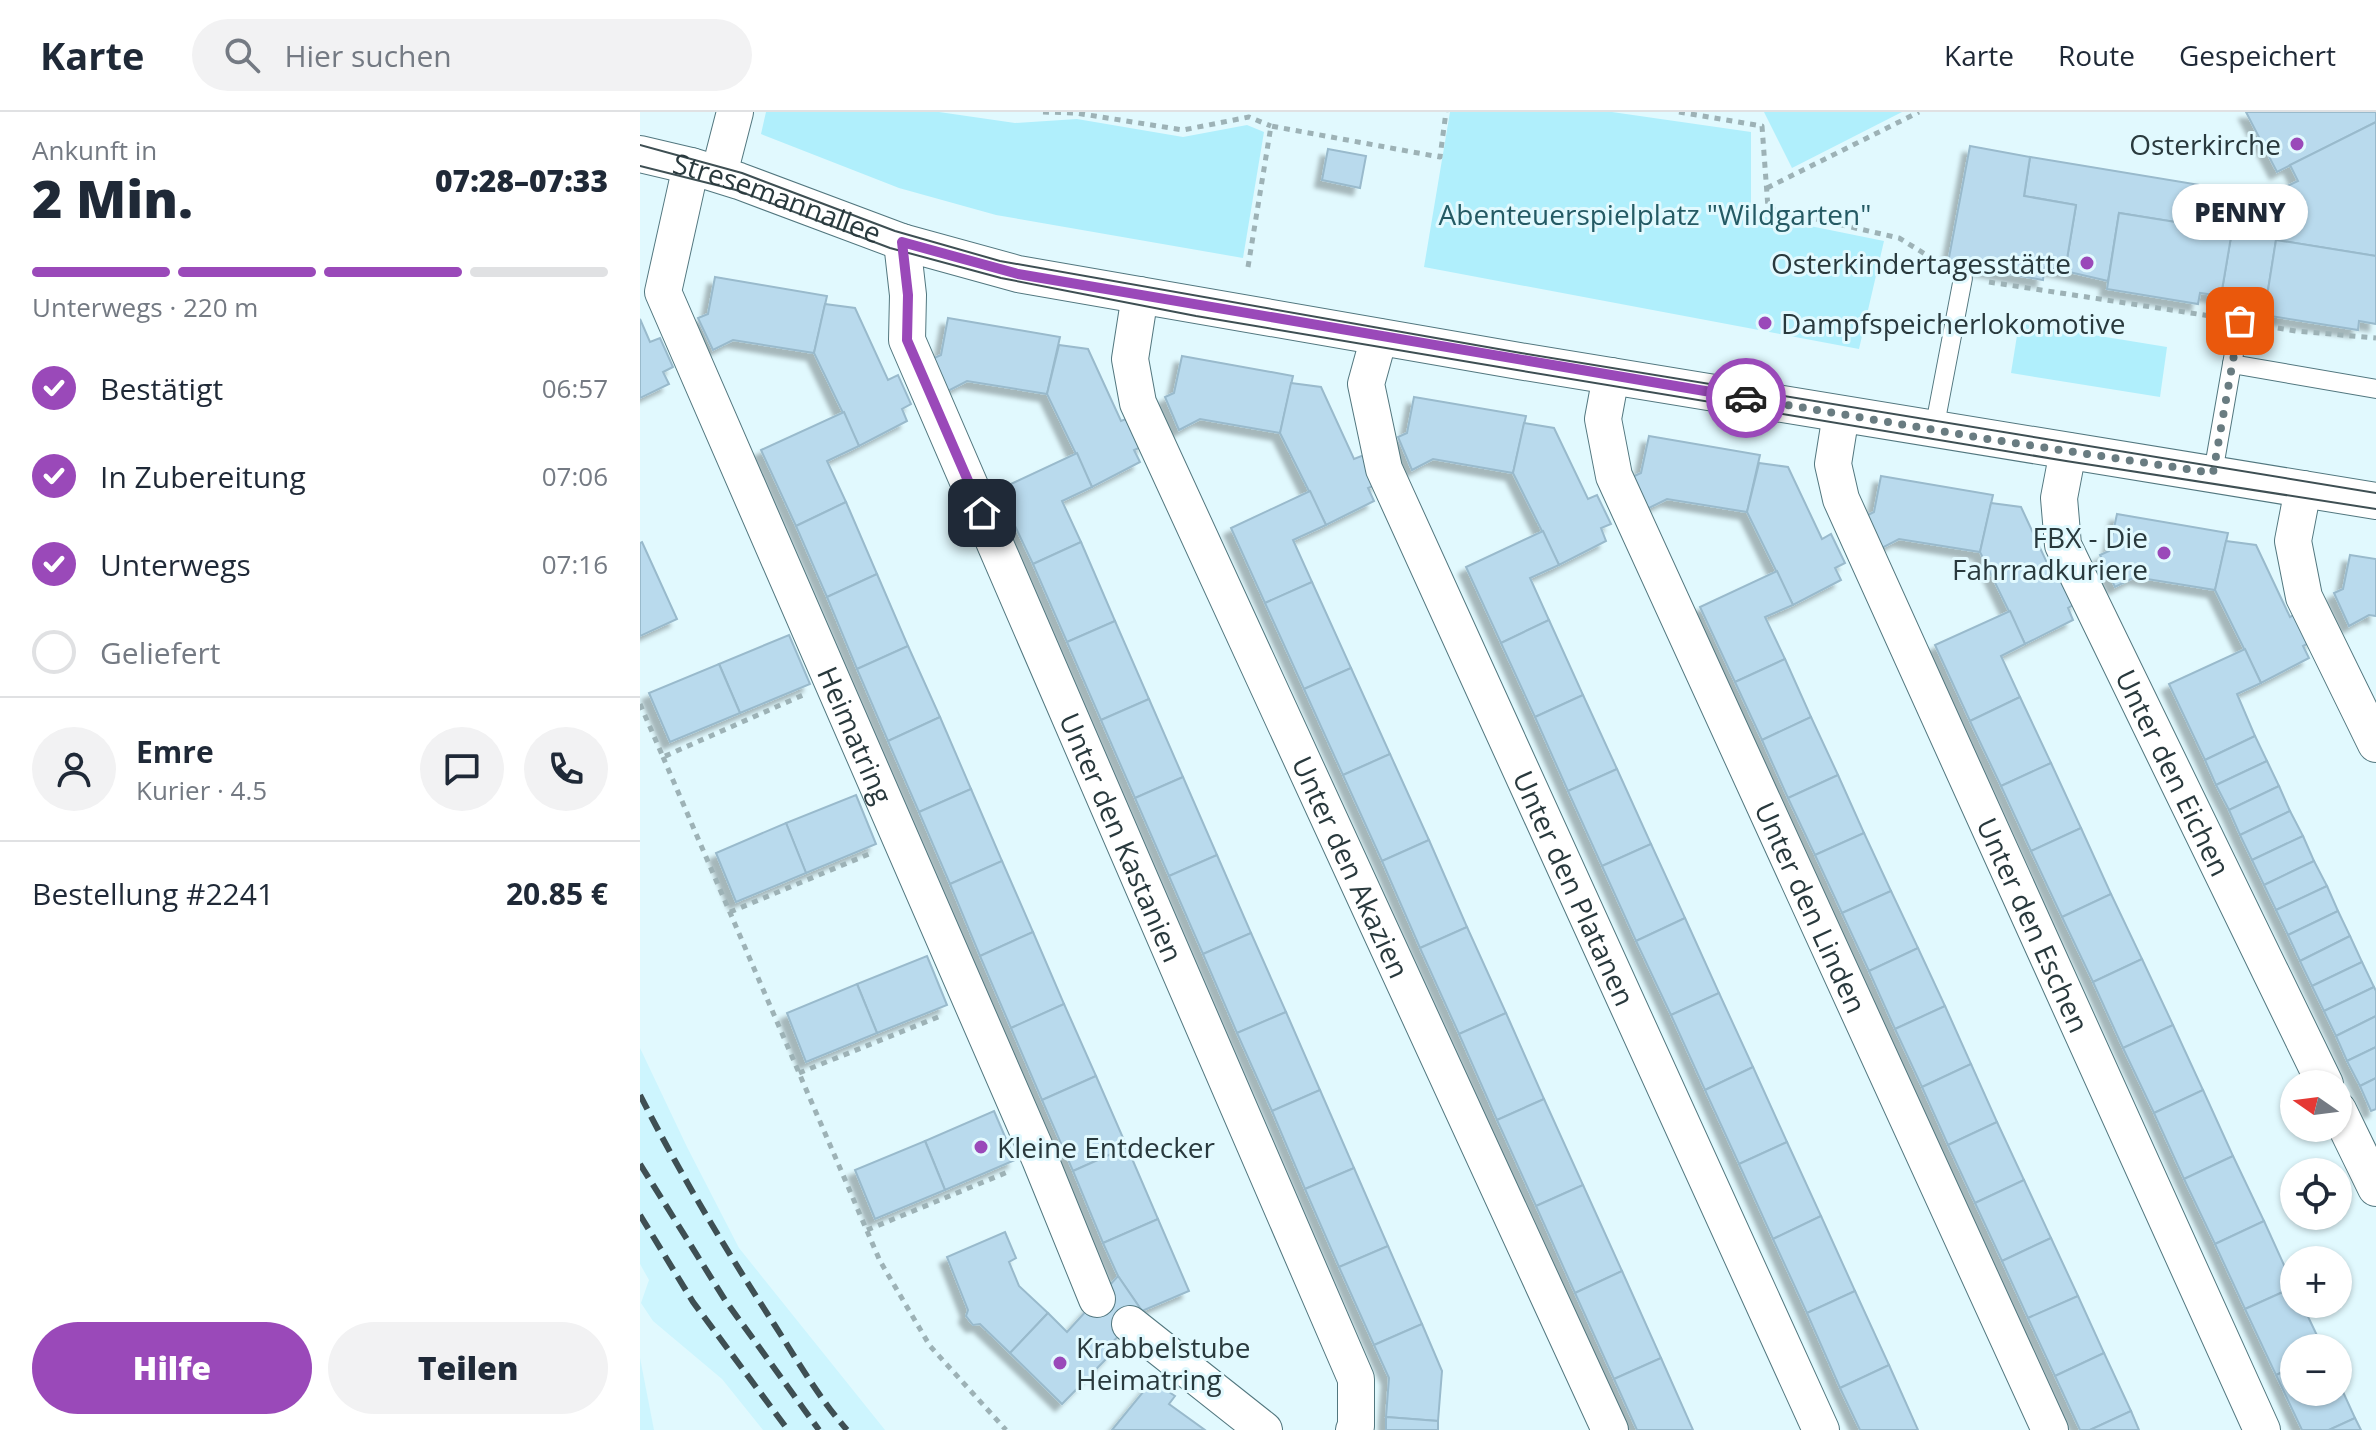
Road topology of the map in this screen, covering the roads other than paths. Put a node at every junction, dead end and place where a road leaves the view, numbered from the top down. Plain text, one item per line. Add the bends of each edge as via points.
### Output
1 (735, 112) edge
2 (640, 154) edge
3 (705, 170) junction
4 (902, 242) junction
5 (1963, 278) road end
6 (1140, 295) junction
7 (2240, 321) road end
8 (1379, 337) junction
9 (2232, 364) junction
10 (1611, 376) junction
11 (2376, 389) edge
12 (1841, 414) junction
13 (1934, 430) junction
14 (2068, 451) junction
15 (2213, 473) junction
16 (2303, 489) junction
17 (2376, 501) edge
18 (2376, 744) edge
19 (2318, 1070) edge
20 (2352, 1139) edge
21 (2376, 1188) edge
22 (1097, 1299) dead end
23 (1130, 1324) dead end
24 (1264, 1430) edge
25 (1354, 1430) edge
26 (1610, 1430) edge
27 (1821, 1430) edge
28 (2050, 1430) edge
29 (2262, 1430) edge

1 - 3 street, Heimatring
2 - 3 street, Stresemannallee
3 - 4 street, Stresemannallee
3 - 22 street, Heimatring via 663,292
4 - 6 street, Stresemannallee via 1018,274
4 - 25 street, Unter den Kastanien via 907,340 1356,1379
5 - 13 lane
6 - 8 street, Stresemannallee
6 - 26 street, Unter den Akazien via 1130,359 1138,403
7 - 9 lane
8 - 10 street, Stresemannallee
8 - 27 street, Unter den Platanen via 1366,384 1384,469
9 - 11 lane
9 - 15 lane
10 - 12 street, Stresemannallee
10 - 28 street, Unter den Linden via 1603,419 1614,476
12 - 13 street, Stresemannallee
12 - 29 street, Unter den Eschen via 1833,464 1841,499
13 - 14 street, Stresemannallee
14 - 15 street, Stresemannallee
14 - 19 street, Unter den Eichen via 2059,498 2063,545
15 - 16 street, Stresemannallee
16 - 17 street, Stresemannallee
16 - 18 street via 2293,541 2304,597
20 - 21 street
23 - 24 street

